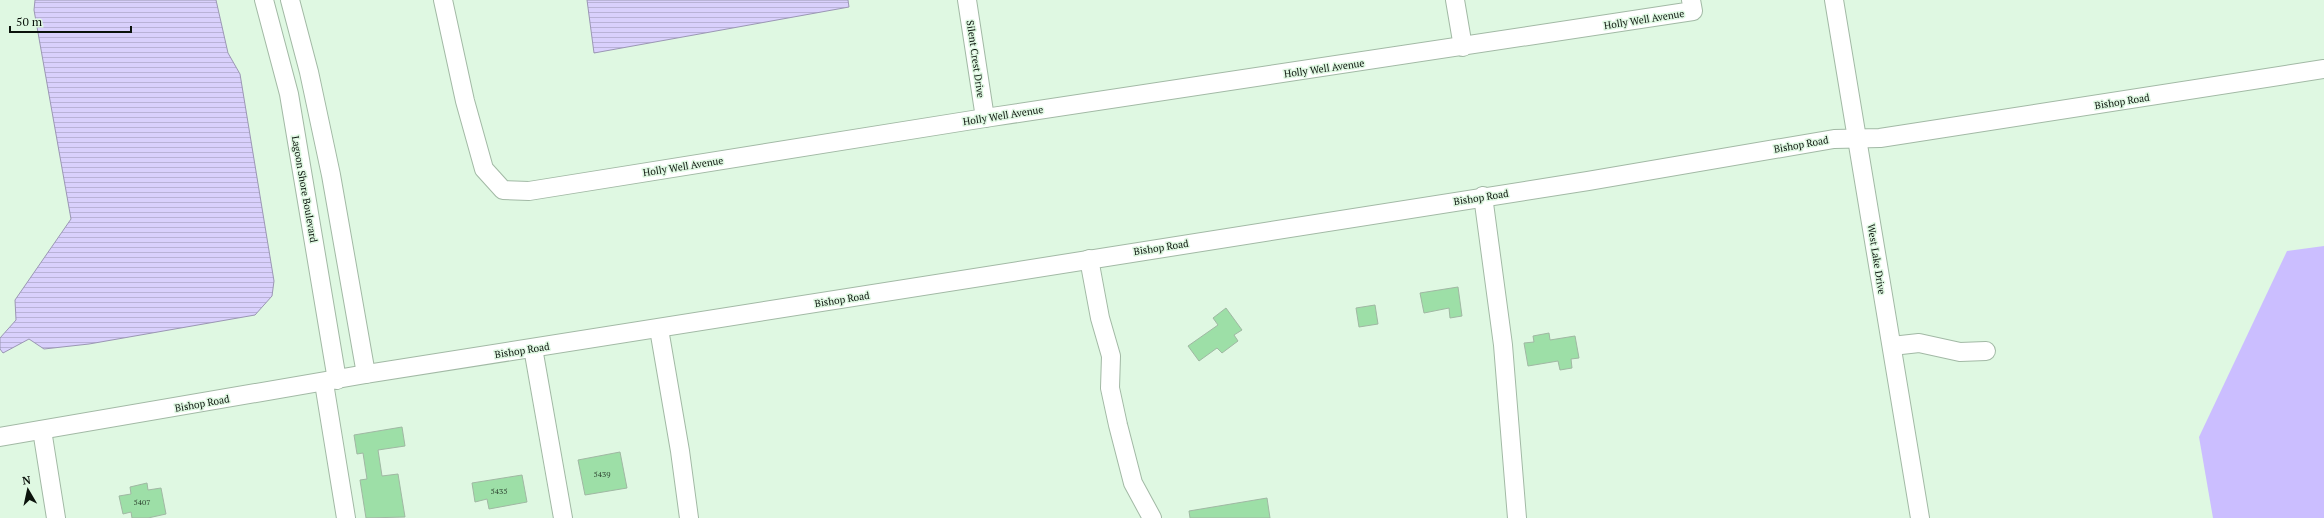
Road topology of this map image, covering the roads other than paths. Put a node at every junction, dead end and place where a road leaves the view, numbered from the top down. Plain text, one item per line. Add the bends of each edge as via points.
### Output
1 (264, 0) edge
2 (290, 0) edge
3 (443, 0) edge
4 (967, 0) edge
5 (1455, 0) edge
6 (1691, 0) edge
7 (1834, 0) edge
8 (1463, 47) junction
9 (2324, 69) edge
10 (985, 118) junction
11 (1858, 139) junction
12 (1483, 196) junction
13 (1089, 259) junction
14 (659, 329) junction
15 (1892, 346) junction
16 (533, 348) junction
17 (1986, 351) dead end
18 (366, 374) junction
19 (330, 381) junction
20 (42, 430) junction
21 (0, 437) edge
22 (56, 518) edge
23 (346, 518) edge
24 (563, 518) edge
25 (689, 518) edge
26 (1152, 518) edge
27 (1517, 518) edge
28 (1920, 518) edge

1 - 19 street, Lagoon Shore Boulevard via 289,94
2 - 18 street via 331,175
3 - 10 street, Holly Well Avenue via 465,101 484,169 504,190 529,191
4 - 10 street, Silent Crest Drive
5 - 8 street
6 - 8 street, Holly Well Avenue via 1693,11
7 - 11 street, West Lake Drive
8 - 10 street, Holly Well Avenue
9 - 11 street, Bishop Road via 1880,138
11 - 12 street, Bishop Road via 1834,139
11 - 15 street, West Lake Drive
12 - 13 street, Bishop Road
12 - 27 street via 1503,345
13 - 14 street, Bishop Road
13 - 26 street via 1100,318 1111,356 1110,388 1118,425 1133,483
14 - 16 street, Bishop Road
14 - 25 street
15 - 17 street via 1919,343 1960,352
15 - 28 street, West Lake Drive
16 - 18 street, Bishop Road
16 - 24 street
18 - 19 street, Bishop Road
19 - 20 street, Bishop Road
19 - 23 street, Lagoon Shore Boulevard
20 - 21 street, Bishop Road
20 - 22 street

